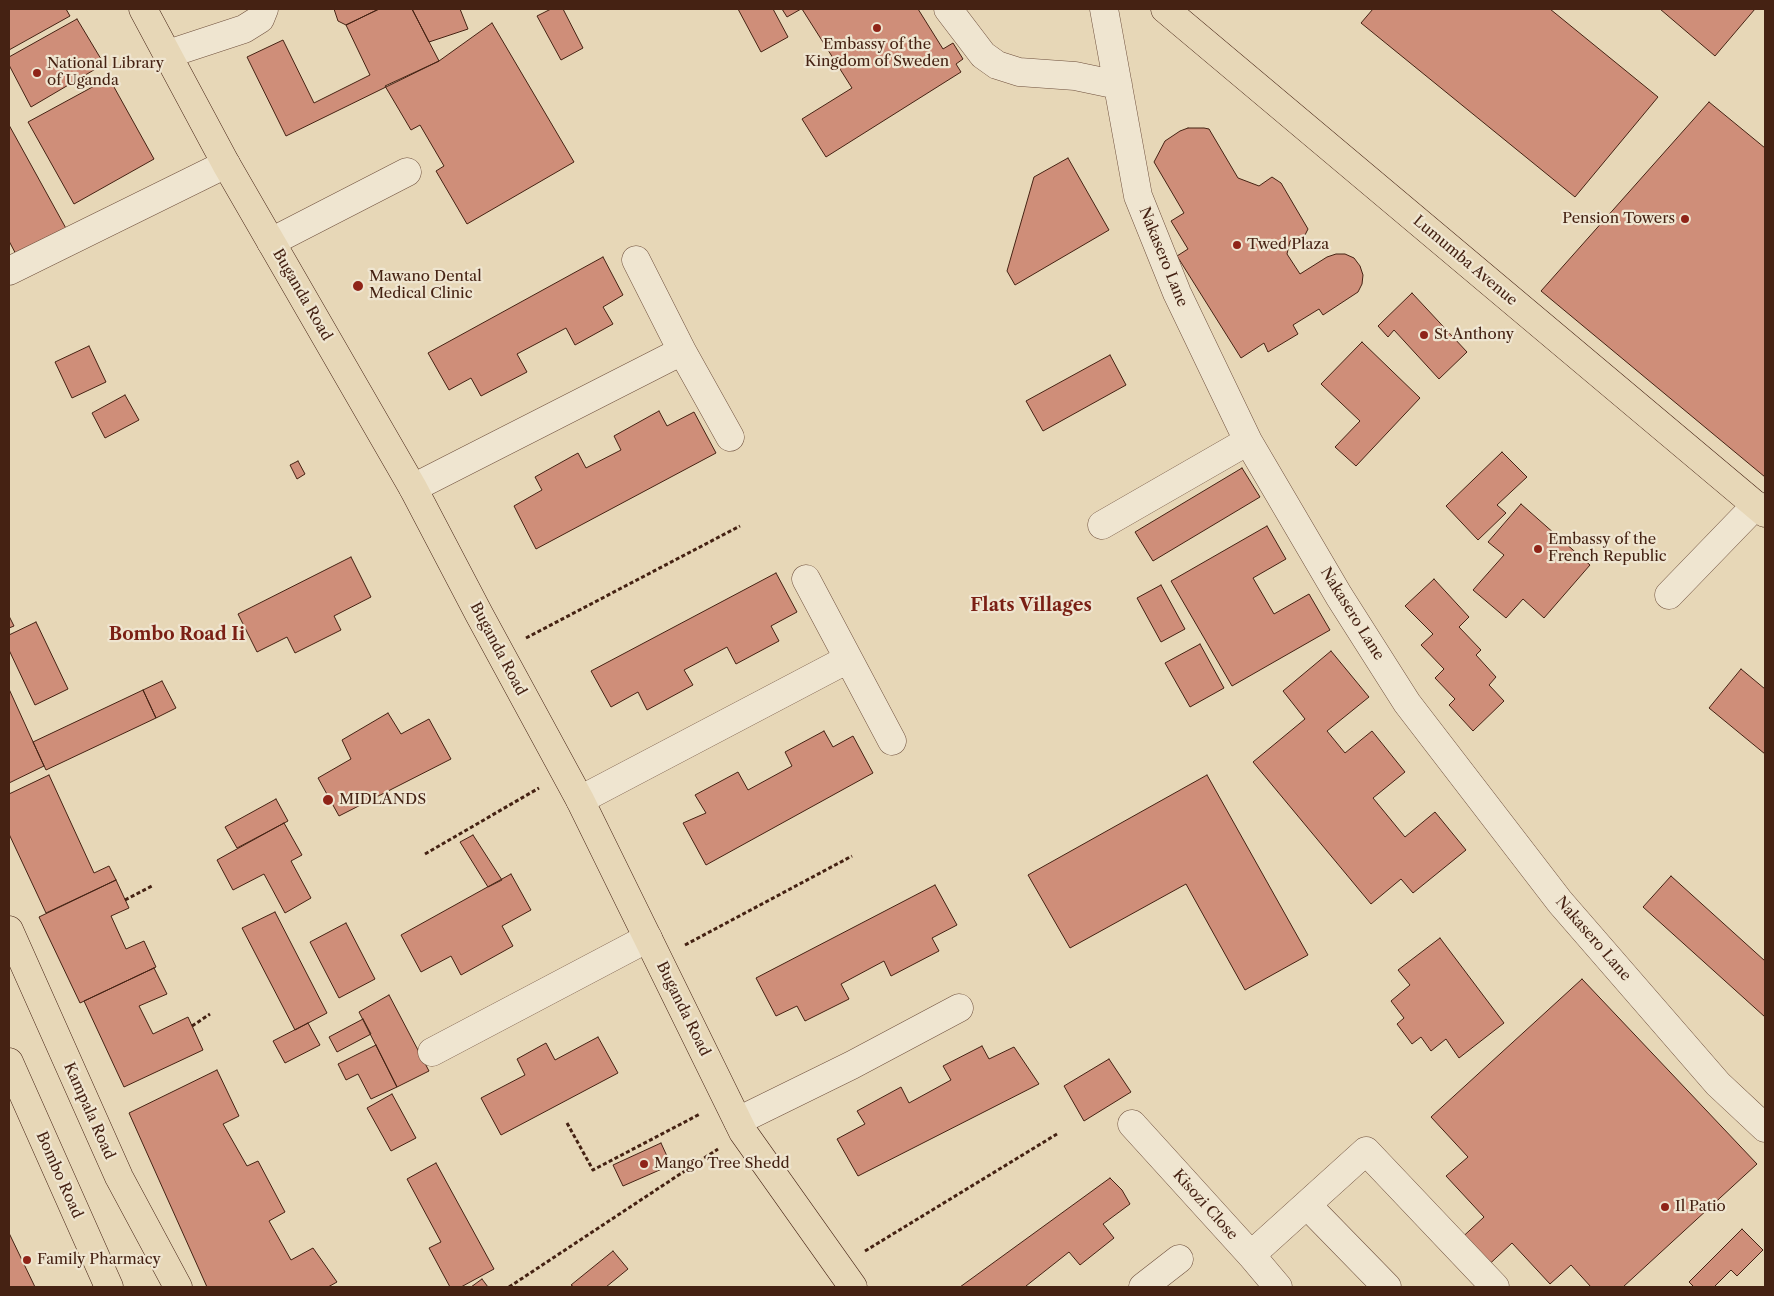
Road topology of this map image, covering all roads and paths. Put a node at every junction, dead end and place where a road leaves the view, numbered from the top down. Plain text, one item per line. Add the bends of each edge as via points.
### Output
1 (144, 9) edge
2 (264, 9) edge
3 (948, 9) edge
4 (1104, 9) edge
5 (1166, 9) edge
6 (168, 54) junction
7 (1118, 84) junction
8 (226, 164) junction
9 (407, 172) dead end
10 (271, 242) junction
11 (636, 260) dead end
12 (9, 271) edge
13 (682, 351) junction
14 (730, 437) dead end
15 (1248, 440) junction
16 (413, 488) junction
17 (1760, 509) edge
18 (1102, 525) dead end
19 (740, 526) dead end
20 (806, 579) dead end
21 (1669, 595) dead end
22 (499, 652) junction
23 (848, 659) junction
24 (892, 742) dead end
25 (565, 772) junction
26 (580, 800) junction
27 (425, 854) dead end
28 (852, 856) dead end
29 (152, 886) dead end
30 (125, 900) dead end
31 (9, 930) edge
32 (653, 949) junction
33 (959, 1008) dead end
34 (210, 1014) dead end
35 (192, 1026) dead end
36 (432, 1052) dead end
37 (9, 1062) edge
38 (736, 1118) junction
39 (567, 1123) dead end
40 (1132, 1124) dead end
41 (1765, 1128) edge
42 (1057, 1134) dead end
43 (1307, 1205) junction
44 (1251, 1255) junction
45 (1179, 1259) dead end
46 (846, 1277) edge
47 (109, 1287) edge
48 (178, 1287) edge
49 (509, 1287) edge
50 (1143, 1287) edge
51 (1278, 1287) edge
52 (1387, 1287) edge
53 (1495, 1287) edge

1 - 6 main road, Buganda Road
2 - 6 street via 260,19 244,29
3 - 7 street via 984,55 998,65 1019,72 1076,76
4 - 7 street, Nakasero Lane
5 - 17 main road, Lumumba Avenue
6 - 8 main road, Buganda Road
7 - 15 street, Nakasero Lane via 1138,196 1177,293
8 - 10 main road, Buganda Road
8 - 12 street
9 - 10 street
10 - 16 main road, Buganda Road
11 - 13 street
13 - 14 street
13 - 16 street
15 - 18 street
15 - 41 street, Nakasero Lane via 1339,596 1407,703 1560,902 1718,1084
16 - 22 main road, Buganda Road
17 - 21 street
19 - 22 path
20 - 23 street
22 - 25 main road, Buganda Road
23 - 24 street
23 - 26 street
25 - 26 main road, Buganda Road
25 - 27 path
26 - 32 main road, Buganda Road
28 - 32 path
29 - 30 path
31 - 48 main road, Kampala Road via 119,1177
32 - 36 street
32 - 38 main road, Buganda Road
33 - 38 street via 852,1064
34 - 35 path
37 - 47 main road, Bombo Road
38 - 39 path via 593,1170
38 - 46 main road, Buganda Road
38 - 49 path
40 - 44 street, Kisozi Close
42 - 46 path
43 - 44 street
43 - 52 street
43 - 53 street via 1366,1151
44 - 51 street, Kisozi Close
45 - 50 street

